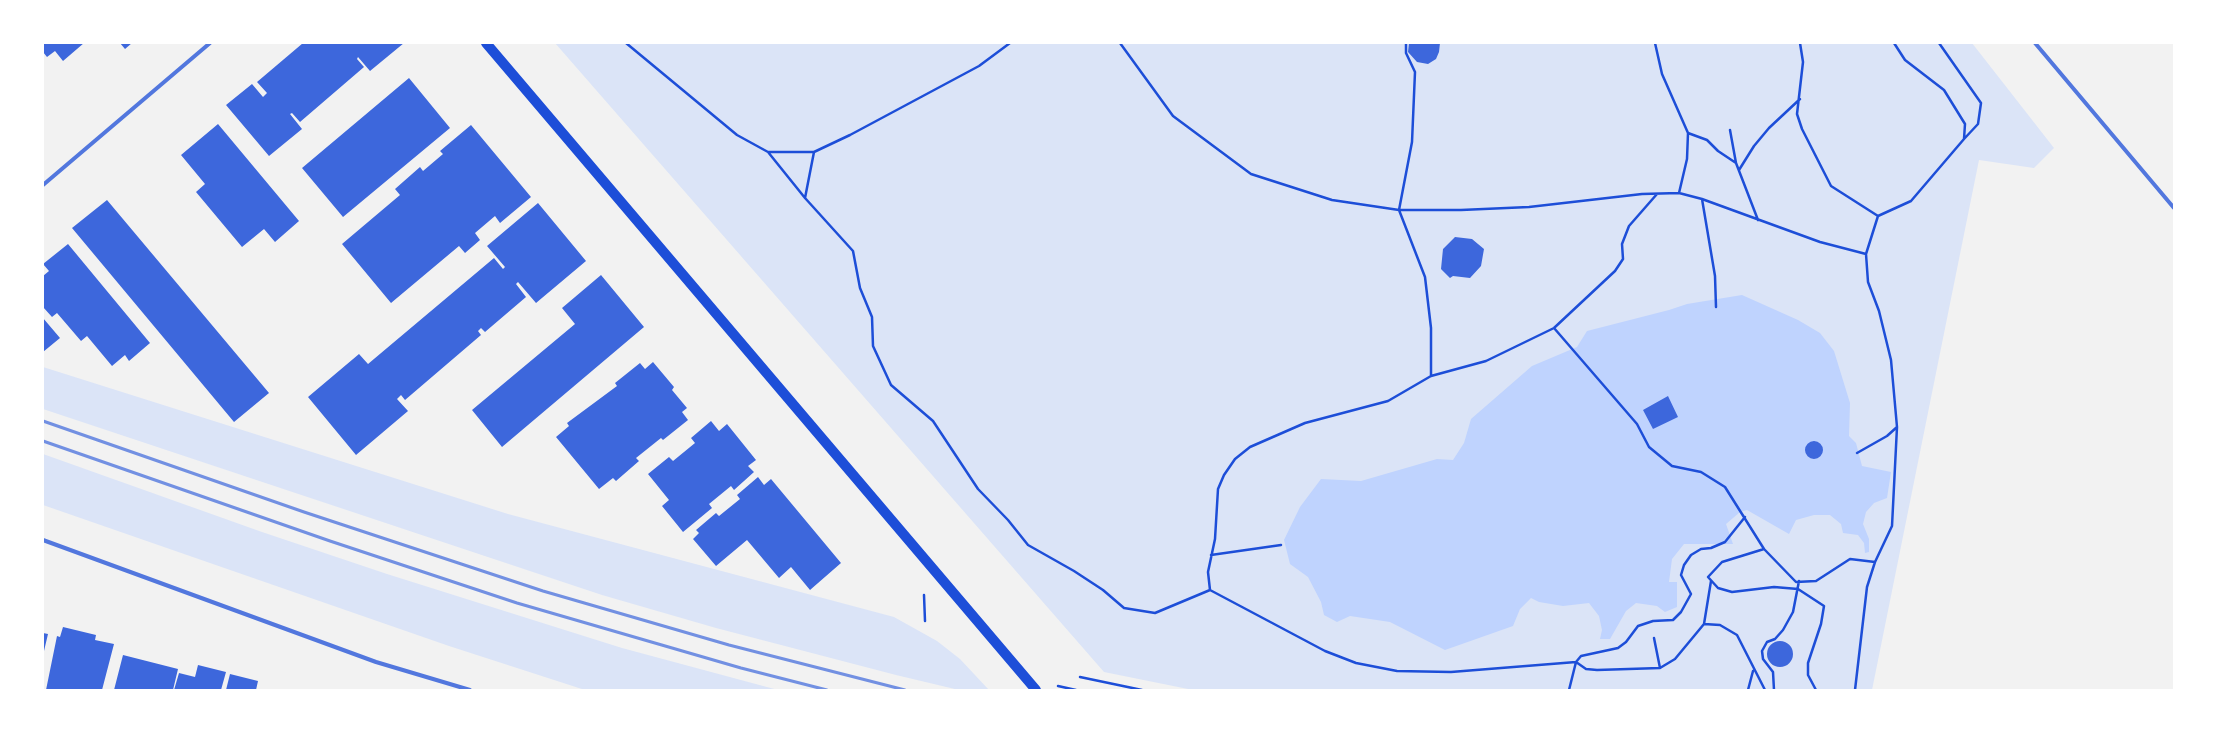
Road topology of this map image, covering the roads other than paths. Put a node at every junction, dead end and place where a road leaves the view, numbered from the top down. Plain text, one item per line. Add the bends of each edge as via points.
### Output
1 (210, 43) edge
2 (486, 43) edge
3 (2035, 43) edge
4 (43, 185) edge
5 (2174, 208) edge
6 (43, 540) edge
7 (470, 690) edge
8 (1036, 690) edge

1 - 4 street
2 - 8 main road
3 - 5 street
6 - 7 street via 376,662

